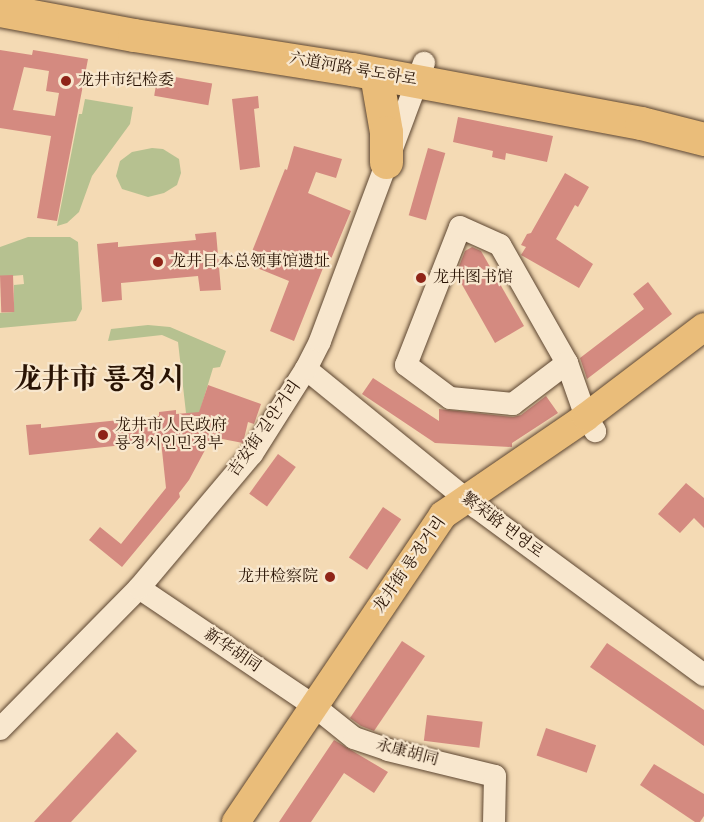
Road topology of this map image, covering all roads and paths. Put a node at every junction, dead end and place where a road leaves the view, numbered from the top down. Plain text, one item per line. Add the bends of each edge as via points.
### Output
1 (29, 0) edge
2 (0, 10) edge
3 (420, 72) junction
4 (376, 74) junction
5 (704, 122) edge
6 (704, 139) edge
7 (386, 162) junction
8 (704, 327) edge
9 (704, 350) edge
10 (567, 363) junction
11 (306, 369) junction
12 (591, 424) junction
13 (470, 503) junction
14 (139, 588) junction
15 (704, 675) edge
16 (320, 711) junction
17 (0, 729) edge
18 (236, 822) edge
19 (255, 822) edge
20 (494, 822) edge

1 - 3 highway, 六道河路 륙도하로
2 - 4 highway, 六道河路 륙도하로
3 - 4 highway, 六道河路 륙도하로
3 - 5 highway, 六道河路 륙도하로 via 638,105
3 - 6 highway, 六道河路 륙도하로
3 - 7 street, 吉安街 길안거리
4 - 7 highway via 386,132
7 - 11 street, 吉安街 길안거리
8 - 12 main road, 龙井街 룡정거리
9 - 12 main road, 龙井街 룡정거리
10 - 10 street via 500,245 460,227 406,365 450,398 513,404
10 - 12 street
11 - 13 street, 繁荣路 번영로
11 - 14 street, 吉安街 길안거리 via 252,454
12 - 13 main road, 龙井街 룡정거리
13 - 15 street, 繁荣路 번영로
13 - 16 main road, 龙井街 룡정거리
14 - 16 street, 新华胡同
14 - 17 street, 吉安街 길안거리
16 - 18 main road, 龙井街 룡정거리
16 - 19 main road, 龙井街 룡정거리
16 - 20 street, 永康胡同 via 362,741 495,776

